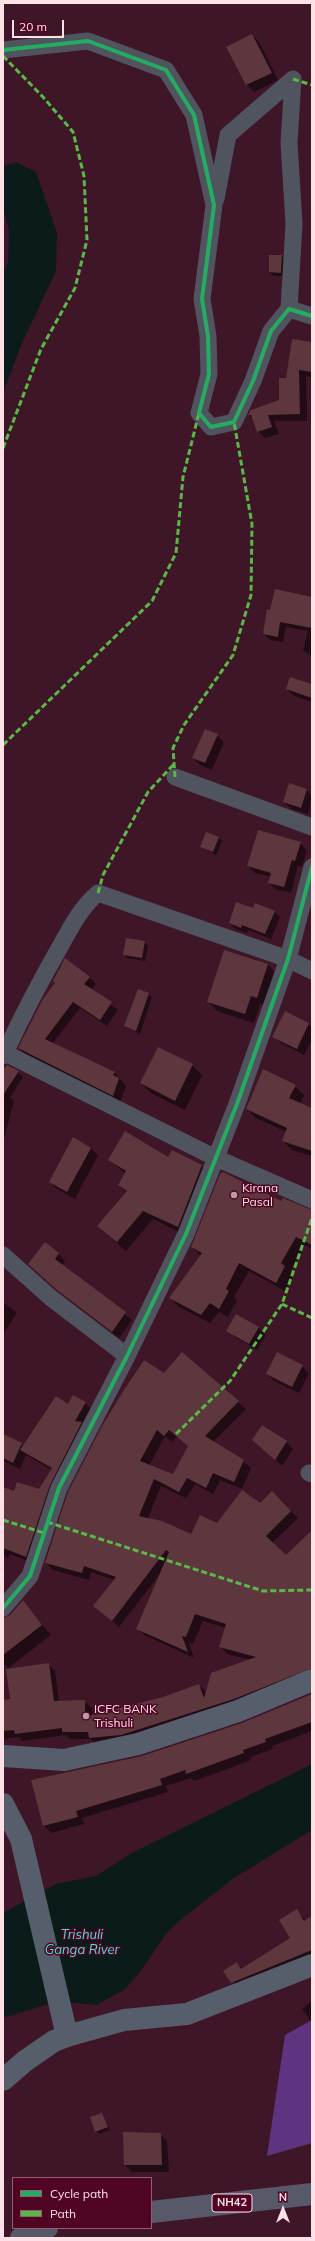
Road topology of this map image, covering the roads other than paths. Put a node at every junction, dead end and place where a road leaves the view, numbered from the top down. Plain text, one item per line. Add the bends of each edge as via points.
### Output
1 (3, 50) edge
2 (214, 205) junction
3 (289, 309) junction
4 (312, 316) edge
5 (175, 777) dead end
6 (312, 827) edge
7 (312, 867) edge
8 (288, 959) junction
9 (312, 971) edge
10 (4, 1055) edge
11 (216, 1158) junction
12 (312, 1200) edge
13 (3, 1255) edge
14 (127, 1356) junction
15 (3, 1608) edge
16 (312, 1680) edge
17 (3, 1756) edge
18 (3, 1804) edge
19 (312, 1965) edge
20 (66, 2030) junction
21 (3, 2080) edge
22 (312, 2194) edge
23 (152, 2212) edge
24 (44, 2229) edge
25 (21, 2238) edge

1 - 2 street via 88,40 166,70 194,115
2 - 3 street via 202,299 208,336 209,374 199,413 211,427 234,422 271,331
2 - 3 street via 228,134 293,79 288,143 294,224
3 - 4 street
5 - 6 street
7 - 8 street
8 - 9 street
8 - 10 street via 98,893 91,898 68,932 29,1001
8 - 11 street
10 - 11 street
11 - 12 street
11 - 14 street via 186,1234
13 - 14 street via 51,1298
14 - 15 street via 59,1488 30,1576
16 - 17 street via 238,1710 138,1744 64,1760
18 - 20 street via 21,1839
19 - 20 street via 187,2014 124,2020
20 - 21 street
22 - 23 main road, NH42
24 - 25 main road

